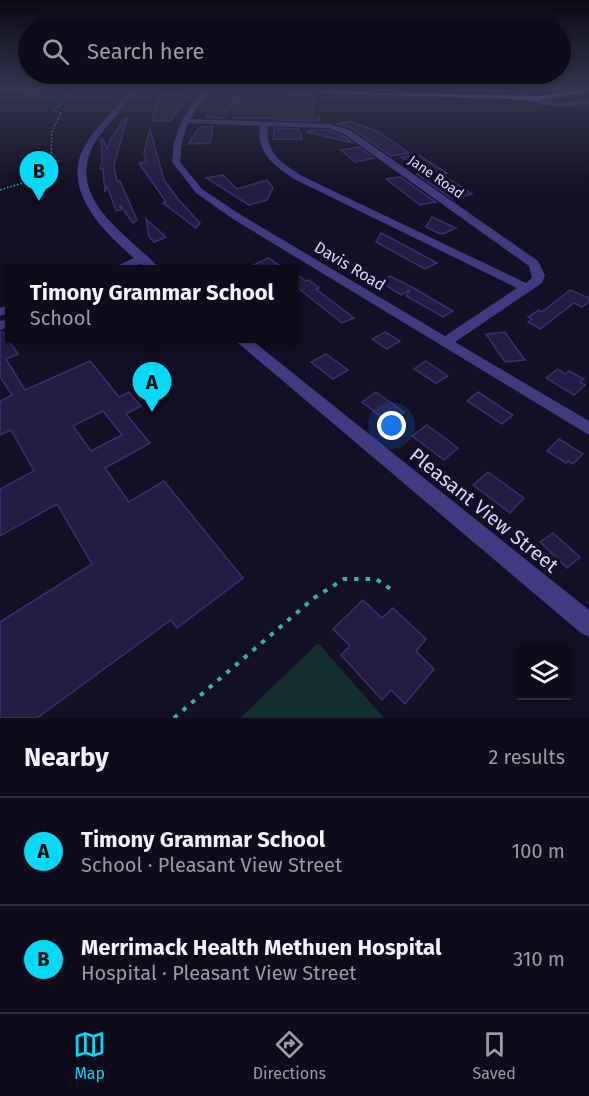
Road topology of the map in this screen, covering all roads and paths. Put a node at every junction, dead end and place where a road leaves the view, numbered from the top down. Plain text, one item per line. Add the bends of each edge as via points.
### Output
1 (186, 121) edge
2 (59, 122) edge
3 (109, 122) edge
4 (199, 122) edge
5 (264, 124) junction
6 (0, 190) edge
7 (142, 259) junction
8 (127, 265) edge
9 (149, 265) edge
10 (527, 288) junction
11 (445, 342) junction
12 (244, 343) edge
13 (589, 429) edge
14 (395, 592) dead end
15 (589, 625) edge
16 (174, 718) edge

1 - 11 street, Davis Road via 177,141 176,162 199,190
2 - 6 path via 50,140 53,155 47,173
3 - 7 street via 83,158 85,191 112,231
4 - 5 street, Jane Road
5 - 10 street via 262,135 267,153 299,178
5 - 10 street, Jane Road via 329,126 347,132 534,264 538,280
7 - 8 street
7 - 9 street
10 - 11 street
11 - 13 street, Davis Road
12 - 15 street, Pleasant View Street
14 - 16 path via 376,579 344,579 314,598

